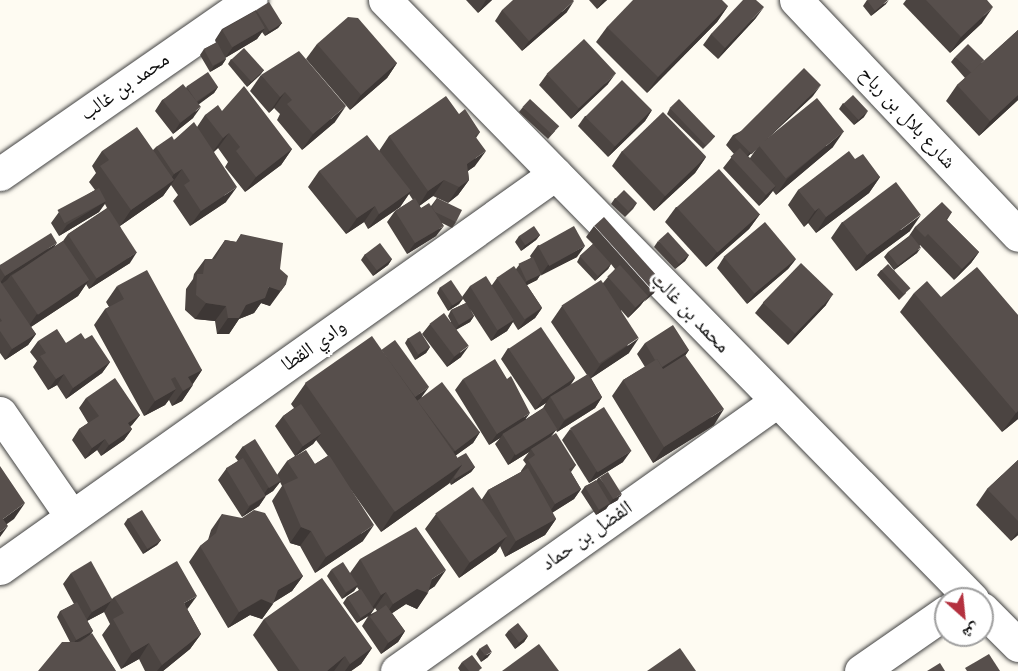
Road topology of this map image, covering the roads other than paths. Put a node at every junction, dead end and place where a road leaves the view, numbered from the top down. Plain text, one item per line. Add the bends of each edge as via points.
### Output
1 (250, 0) edge
2 (385, 0) edge
3 (796, 0) edge
4 (0, 174) edge
5 (555, 174) junction
6 (1018, 236) edge
7 (776, 402) junction
8 (0, 413) edge
9 (72, 518) junction
10 (0, 568) edge
11 (952, 587) edge
12 (934, 624) edge
13 (994, 625) edge
14 (1018, 645) edge
15 (397, 671) edge
16 (861, 671) edge

1 - 4 street, محمد بن غالب
2 - 5 street, محمد بن غالب
3 - 6 street, شارع بلال بن رباح
5 - 7 street, محمد بن غالب
5 - 9 street, وادي القطا
7 - 11 street, محمد بن غالب
7 - 15 street, الفضل بن حماد
8 - 9 street
9 - 10 street, وادي القطا
12 - 16 street
13 - 14 street, محمد بن غالب

